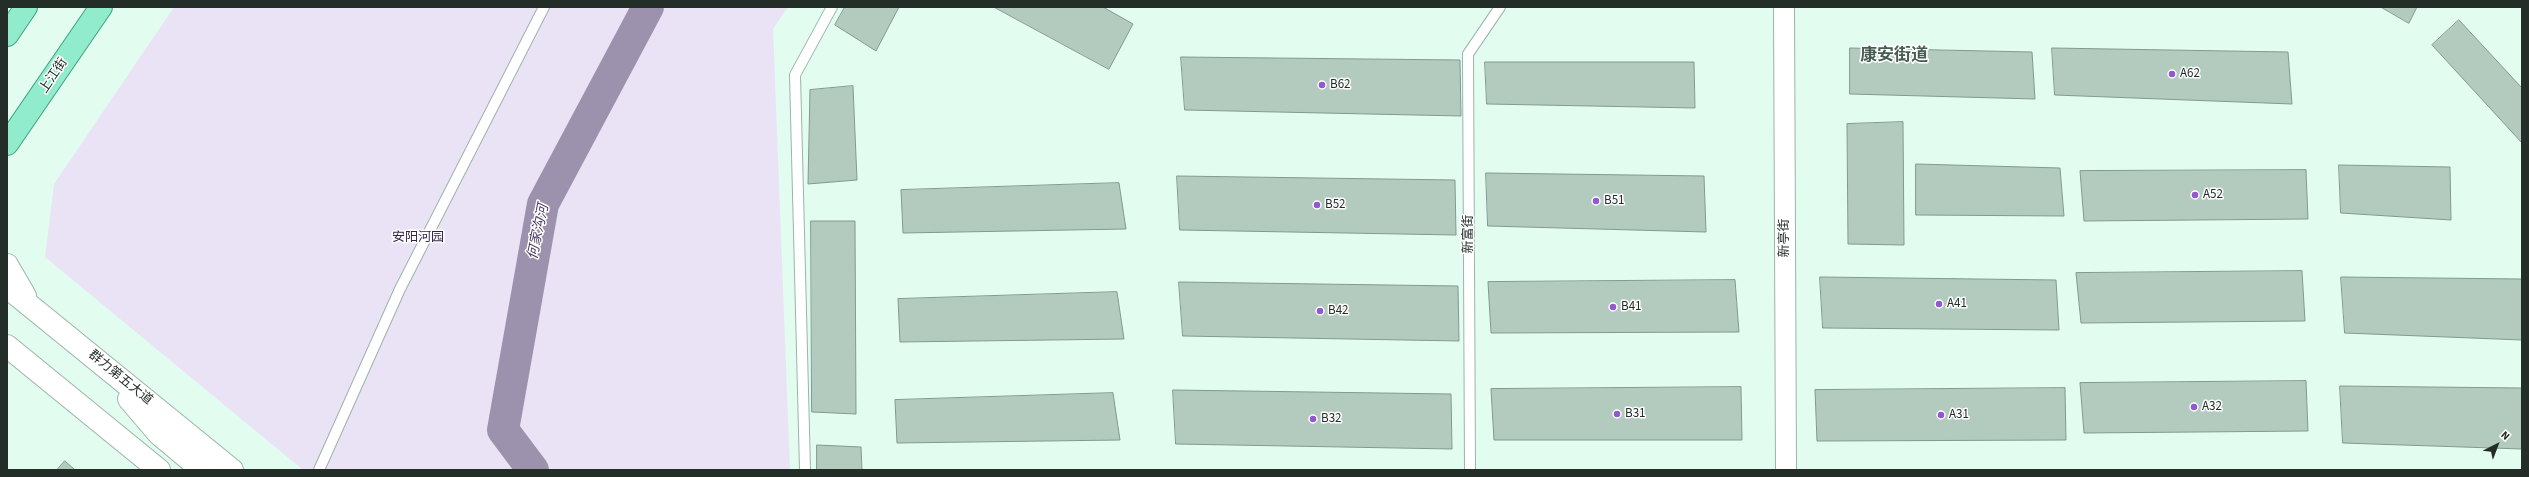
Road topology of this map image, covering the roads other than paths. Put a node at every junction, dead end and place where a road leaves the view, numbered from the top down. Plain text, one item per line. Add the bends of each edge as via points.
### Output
1 (26, 7) edge
2 (101, 7) edge
3 (544, 7) edge
4 (832, 7) edge
5 (1500, 7) edge
6 (1784, 7) edge
7 (7, 35) edge
8 (8, 146) edge
9 (7, 265) edge
10 (7, 287) edge
11 (31, 306) junction
12 (86, 350) junction
13 (12, 352) edge
14 (159, 470) edge
15 (202, 470) edge
16 (232, 470) edge
17 (319, 470) edge
18 (805, 470) edge
19 (1470, 470) edge
20 (1786, 470) edge

1 - 7 main road
2 - 8 main road, 上江街
3 - 17 lane via 400,289
4 - 18 lane via 795,75
5 - 19 lane, 新富街 via 1468,54
6 - 20 street, 新亭街
9 - 11 main road
10 - 11 main road, 群力第五大道
11 - 12 main road, 群力第五大道
12 - 15 main road via 159,434
12 - 16 main road, 群力第五大道
13 - 14 main road

